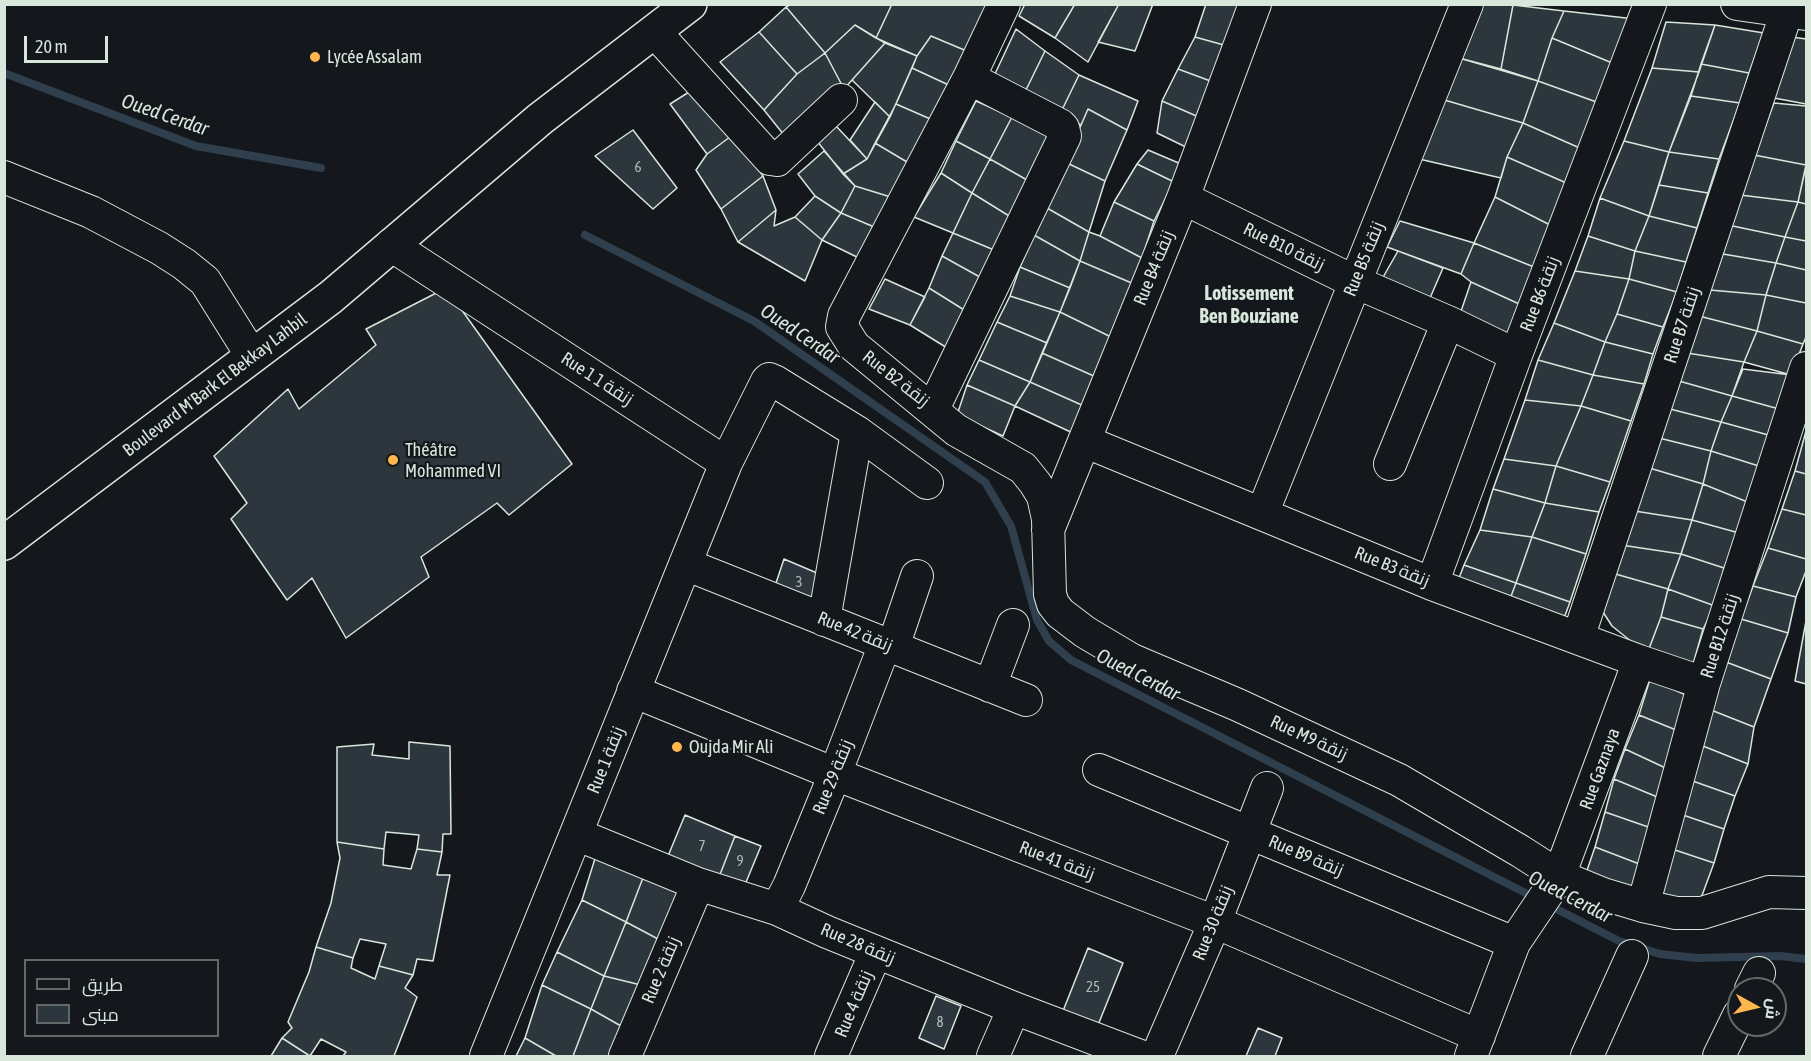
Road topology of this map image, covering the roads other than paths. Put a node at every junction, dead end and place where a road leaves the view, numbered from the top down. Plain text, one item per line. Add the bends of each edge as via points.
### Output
1 (690, 4) edge
2 (1004, 4) edge
3 (1256, 4) edge
4 (1467, 4) edge
5 (1650, 4) edge
6 (1771, 9) edge
7 (655, 32) junction
8 (969, 78) junction
9 (841, 100) dead end
10 (4, 177) edge
11 (1183, 198) junction
12 (390, 245) junction
13 (1355, 282) junction
14 (1448, 322) junction
15 (1516, 355) junction
16 (252, 356) junction
17 (1806, 368) edge
18 (933, 409) junction
19 (857, 432) junction
20 (1084, 441) junction
21 (726, 463) junction
22 (1390, 464) dead end
23 (927, 483) dead end
24 (1262, 514) junction
25 (1048, 531) junction
26 (4, 543) edge
27 (685, 564) junction
28 (917, 576) dead end
29 (1432, 584) junction
30 (824, 620) junction
31 (1013, 625) dead end
32 (1578, 638) junction
33 (889, 645) junction
34 (1639, 661) junction
35 (1704, 683) junction
36 (990, 686) junction
37 (633, 691) junction
38 (1026, 700) dead end
39 (1099, 770) dead end
40 (835, 774) junction
41 (1266, 788) dead end
42 (1249, 831) junction
43 (576, 834) junction
44 (1557, 879) junction
45 (698, 884) junction
46 (1806, 893) edge
47 (1643, 906) junction
48 (777, 909) junction
49 (1215, 922) junction
50 (1514, 943) junction
51 (876, 952) junction
52 (1632, 956) dead end
53 (1014, 1008) junction
54 (1728, 1037) edge
55 (1475, 1046) edge
56 (486, 1056) edge
57 (625, 1056) edge
58 (831, 1056) edge
59 (993, 1056) edge
60 (1140, 1056) edge
61 (1157, 1056) edge
62 (1587, 1056) edge
63 (1719, 1056) edge

1 - 7 main road, Boulevard M'Bark El Bekkay Lahbil
2 - 8 street, Rue B2 زنقة
3 - 11 street, Rue B4 زنقة
4 - 13 street, Rue B5 زنقة
5 - 15 street, Rue B6 زنقة
6 - 32 street, Rue B7 زنقة
7 - 9 street via 770,159 777,160
7 - 12 main road, Boulevard M'Bark El Bekkay Lahbil via 540,119
8 - 18 street, Rue B2 زنقة via 844,316 842,327 854,346
8 - 18 street, Rue B2 زنقة via 1060,125 1065,136
10 - 16 street via 91,212 184,264 205,281
11 - 13 street, Rue B10 زنقة
11 - 20 street, Rue B4 زنقة
12 - 16 main road, Boulevard M'Bark El Bekkay Lahbil via 331,297
12 - 21 street, Rue 1 زنقة 1
13 - 14 street, Rue B10 زنقة
13 - 24 street, Rue B5 زنقة
14 - 15 street, Rue B10 زنقة
14 - 22 street
15 - 29 street, Rue B6 زنقة
16 - 26 main road, Boulevard M'Bark El Bekkay Lahbil
17 - 35 street, Rue B12 زنقة
18 - 25 street, Rue M9 زنقة via 956,430 1023,468 1043,496
19 - 21 street via 771,380
19 - 23 street
19 - 30 street
20 - 24 street, Rue B3 زنقة
20 - 25 street, Rue B4 زنقة
21 - 27 street, Rue زنقة 1
24 - 29 street, Rue B3 زنقة
25 - 44 street, Rue M9 زنقة via 1053,604 1085,633 1132,660 1399,780 1520,850
27 - 30 street, Rue 42 زنقة
27 - 37 street, Rue زنقة 1
28 - 33 street, Rue 29 زنقة
29 - 32 street, Rue B3 زنقة
30 - 33 street, Rue 42 زنقة
31 - 36 street
32 - 34 street, Rue B3 زنقة
33 - 36 street, Rue 42 زنقة
33 - 40 street, Rue 29 زنقة
34 - 35 street, Rue B3 زنقة
34 - 44 street, Rue Gaznaya
35 - 47 street, Rue B12 زنقة
36 - 38 street, Rue 42 زنقة
37 - 40 street, Rue 41 زنقة
37 - 43 street, Rue زنقة 1
39 - 42 street, Rue B9 زنقة
40 - 48 street, Rue 29 زنقة
40 - 49 street, Rue 41 زنقة
41 - 42 street, Rue 30 زنقة
42 - 49 street, Rue 30 زنقة
42 - 50 street, Rue B9 زنقة
43 - 45 street, Rue 28 زنقة
43 - 56 street, Rue زنقة 1
44 - 47 street, Rue M9 زنقة
44 - 50 street, Rue Gaznaya
45 - 48 street, Rue 28 زنقة
45 - 57 street, Rue 2 زنقة
46 - 47 street, Rue M9 زنقة via 1769,892 1702,913 1676,913
48 - 51 street, Rue 28 زنقة
49 - 55 street, Rue 41 زنقة
49 - 61 street, Rue 30 زنقة
50 - 55 street, Rue Gaznaya
51 - 53 street, Rue 28 زنقة
51 - 58 street, Rue 4 زنقة
52 - 62 street
53 - 59 street
53 - 60 street, Rue 28 زنقة
54 - 63 street

